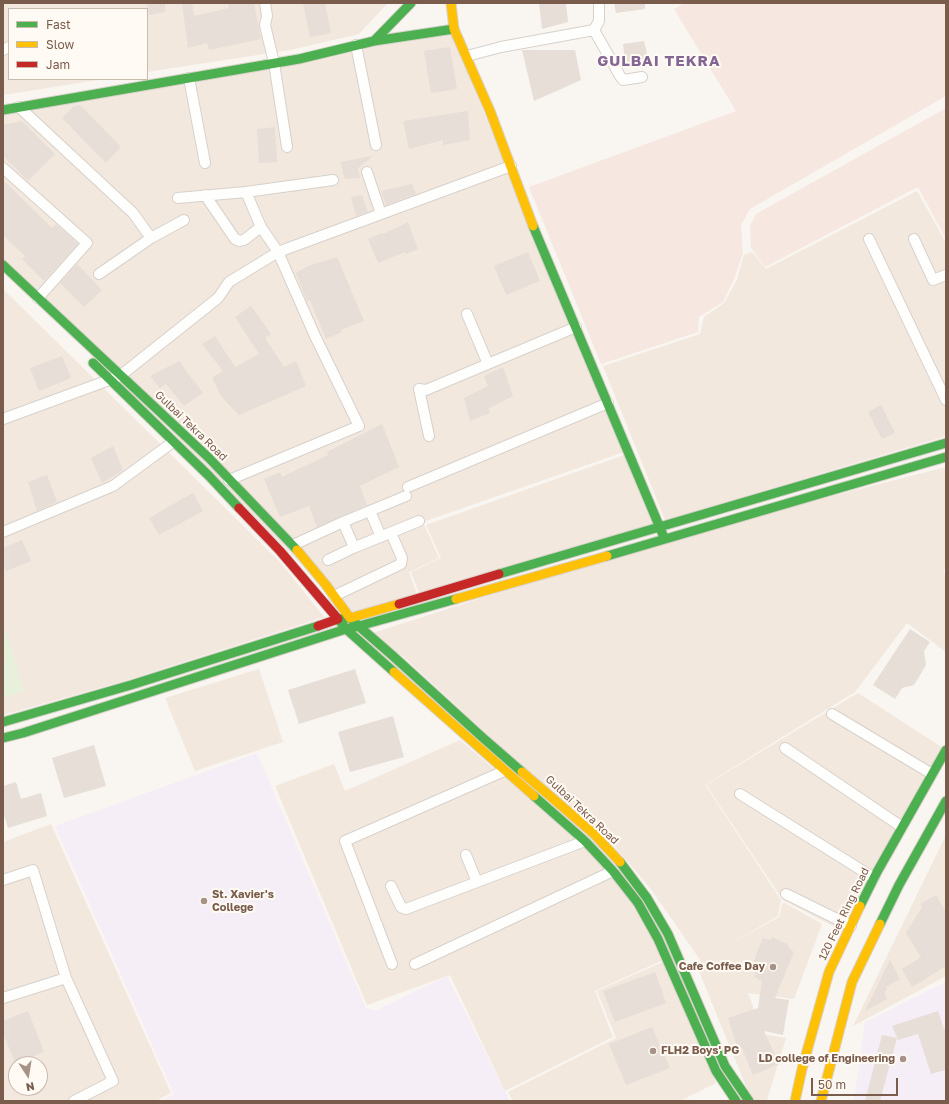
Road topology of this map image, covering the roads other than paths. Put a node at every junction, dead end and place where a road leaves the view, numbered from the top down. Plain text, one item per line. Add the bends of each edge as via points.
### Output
1 (265, 3) edge
2 (411, 3) edge
3 (451, 3) edge
4 (599, 3) edge
5 (454, 29) junction
6 (594, 30) junction
7 (374, 41) junction
8 (356, 45) junction
9 (467, 56) junction
10 (274, 63) junction
11 (642, 77) dead end
12 (189, 78) junction
13 (19, 107) junction
14 (3, 110) edge
15 (376, 145) dead end
16 (286, 147) dead end
17 (204, 163) dead end
18 (511, 166) junction
19 (3, 168) edge
20 (367, 172) dead end
21 (333, 180) dead end
22 (246, 192) junction
23 (205, 195) junction
24 (178, 198) dead end
25 (381, 214) junction
26 (184, 220) dead end
27 (261, 227) junction
28 (151, 238) junction
29 (868, 239) dead end
30 (914, 239) dead end
31 (278, 252) junction
32 (3, 264) edge
33 (99, 274) dead end
34 (946, 275) edge
35 (3, 278) edge
36 (38, 298) junction
37 (467, 314) dead end
38 (576, 327) junction
39 (488, 364) junction
40 (120, 376) junction
41 (109, 379) junction
42 (946, 400) edge
43 (608, 403) junction
44 (3, 418) edge
45 (429, 436) dead end
46 (173, 442) junction
47 (946, 443) edge
48 (946, 457) edge
49 (229, 480) junction
50 (370, 511) junction
51 (419, 521) dead end
52 (343, 522) junction
53 (660, 527) junction
54 (3, 532) edge
55 (391, 533) junction
56 (381, 537) junction
57 (664, 539) junction
58 (292, 546) junction
59 (353, 548) junction
60 (328, 560) dead end
61 (334, 596) junction
62 (350, 618) junction
63 (338, 619) junction
64 (359, 626) junction
65 (346, 629) junction
66 (832, 714) dead end
67 (3, 722) edge
68 (3, 738) edge
69 (785, 748) dead end
70 (946, 750) edge
71 (504, 771) junction
72 (932, 774) junction
73 (740, 794) dead end
74 (946, 801) edge
75 (902, 827) junction
76 (586, 841) junction
77 (466, 855) dead end
78 (613, 871) junction
79 (874, 878) junction
80 (3, 880) edge
81 (477, 882) junction
82 (391, 886) dead end
83 (786, 894) dead end
84 (851, 926) junction
85 (392, 964) dead end
86 (415, 964) dead end
87 (66, 978) junction
88 (3, 998) edge
89 (74, 1101) edge
90 (736, 1101) edge
91 (749, 1101) edge
92 (795, 1101) edge
93 (820, 1101) edge

1 - 10 street via 265,24
2 - 7 main road
3 - 5 main road
4 - 6 street via 599,21
5 - 7 main road
5 - 9 main road
6 - 9 street
6 - 11 street via 623,80
7 - 8 main road
8 - 10 main road
8 - 15 street
9 - 18 main road
10 - 12 main road
10 - 16 street
12 - 13 main road
12 - 17 street
13 - 14 main road
13 - 28 street via 133,213
18 - 25 street
18 - 38 main road via 540,244
19 - 36 street via 87,243
20 - 25 street
21 - 22 street
22 - 23 street
22 - 27 street
23 - 24 street
23 - 27 street via 235,239 244,240
25 - 31 street
26 - 28 street
27 - 31 street
28 - 33 street
29 - 42 street
30 - 34 street via 933,280
31 - 40 street via 229,282 218,298
31 - 49 street via 359,426
32 - 36 main road, Gulbai Tekra Road
35 - 41 main road
36 - 40 main road, Gulbai Tekra Road
37 - 39 street
38 - 39 street
38 - 43 main road
39 - 45 street via 426,390 419,389
40 - 41 street
40 - 49 main road, Gulbai Tekra Road via 209,458
41 - 44 street
41 - 46 main road
43 - 50 street via 407,491
43 - 53 main road
46 - 54 street via 113,486
46 - 63 main road via 280,551
47 - 53 main road
48 - 57 main road
49 - 58 main road, Gulbai Tekra Road
50 - 52 street
50 - 56 street
51 - 55 street
52 - 58 street
52 - 59 street
53 - 57 main road
53 - 62 main road
55 - 56 street
55 - 61 street via 402,558 401,564
56 - 59 street
57 - 64 main road
58 - 61 main road, Gulbai Tekra Road
59 - 60 street
61 - 62 main road, Gulbai Tekra Road
62 - 63 main road
62 - 64 main road, Gulbai Tekra Road
63 - 65 main road, Gulbai Tekra Road
63 - 67 main road via 131,685
64 - 65 main road
64 - 91 main road, Gulbai Tekra Road via 593,833 622,864 647,898 668,934 725,1066
65 - 68 main road
65 - 71 main road, Gulbai Tekra Road
66 - 72 street
69 - 75 street
70 - 72 main road, 120 Feet Ring Road
71 - 76 main road, Gulbai Tekra Road
71 - 85 street via 345,841
72 - 75 main road, 120 Feet Ring Road
73 - 79 street
74 - 93 main road via 899,885 852,982
75 - 79 main road, 120 Feet Ring Road
76 - 78 main road, Gulbai Tekra Road
76 - 81 street
77 - 81 street
78 - 86 street
78 - 90 main road, Gulbai Tekra Road via 638,904 658,939 716,1071
79 - 84 main road, 120 Feet Ring Road
80 - 87 street via 33,870
81 - 82 street via 406,909 401,908
83 - 84 street
84 - 92 main road, 120 Feet Ring Road via 830,972
87 - 88 street
87 - 89 street via 113,1081

